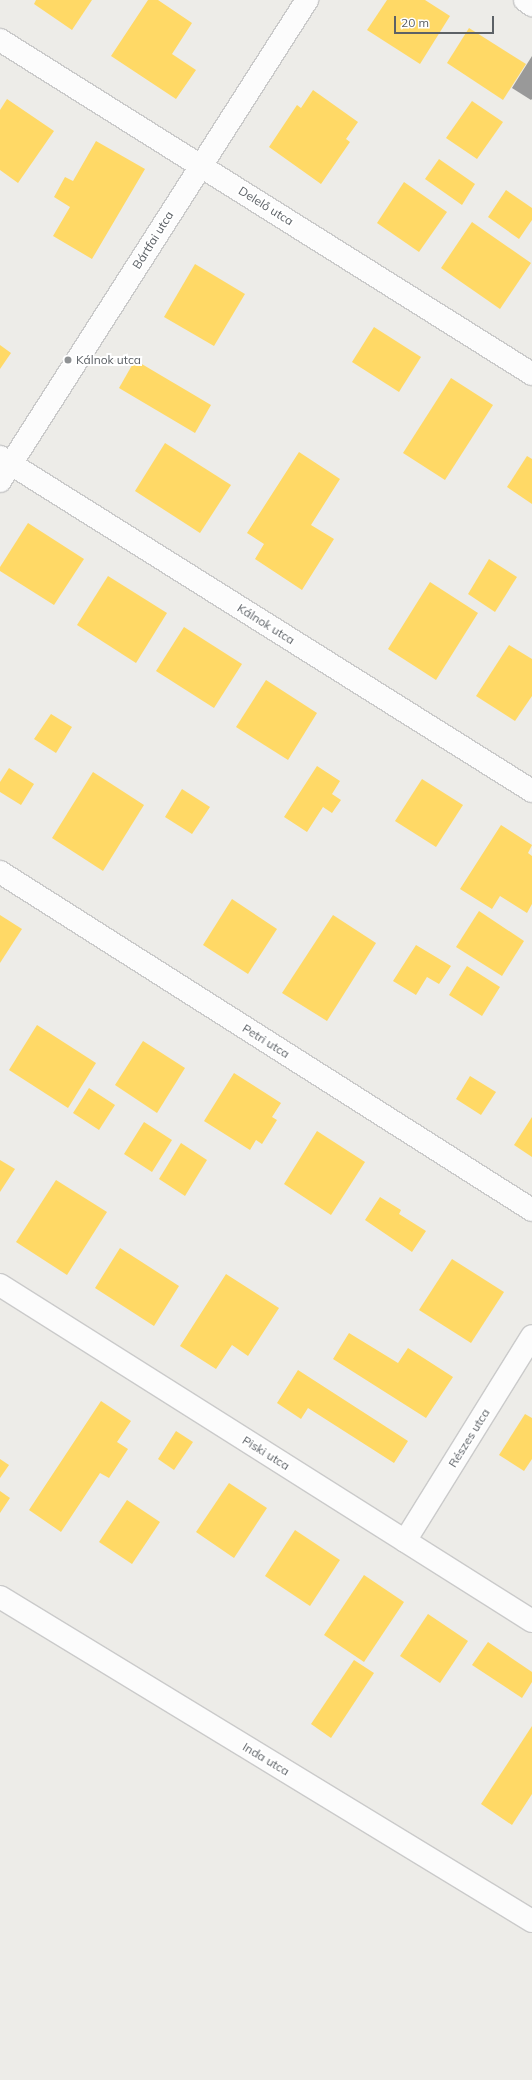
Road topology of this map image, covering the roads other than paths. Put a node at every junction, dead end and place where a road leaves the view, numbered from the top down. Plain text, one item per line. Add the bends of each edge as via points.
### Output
1 (307, 0) edge
2 (525, 0) edge
3 (532, 5) edge
4 (0, 40) edge
5 (200, 164) junction
6 (532, 374) edge
7 (4, 468) edge
8 (532, 791) edge
9 (0, 872) edge
10 (532, 1210) edge
11 (0, 1285) edge
12 (532, 1336) edge
13 (405, 1541) junction
14 (0, 1597) edge
15 (532, 1621) edge
16 (532, 1921) edge

1 - 5 street, Bártfai utca
2 - 3 street
4 - 5 street, Delelő utca
5 - 6 street, Delelő utca
5 - 7 street, Bártfai utca
7 - 8 street, Kálnok utca
9 - 10 street, Petri utca
11 - 13 street, Piski utca
12 - 13 street, Részes utca
13 - 15 street, Piski utca
14 - 16 street, Inda utca

